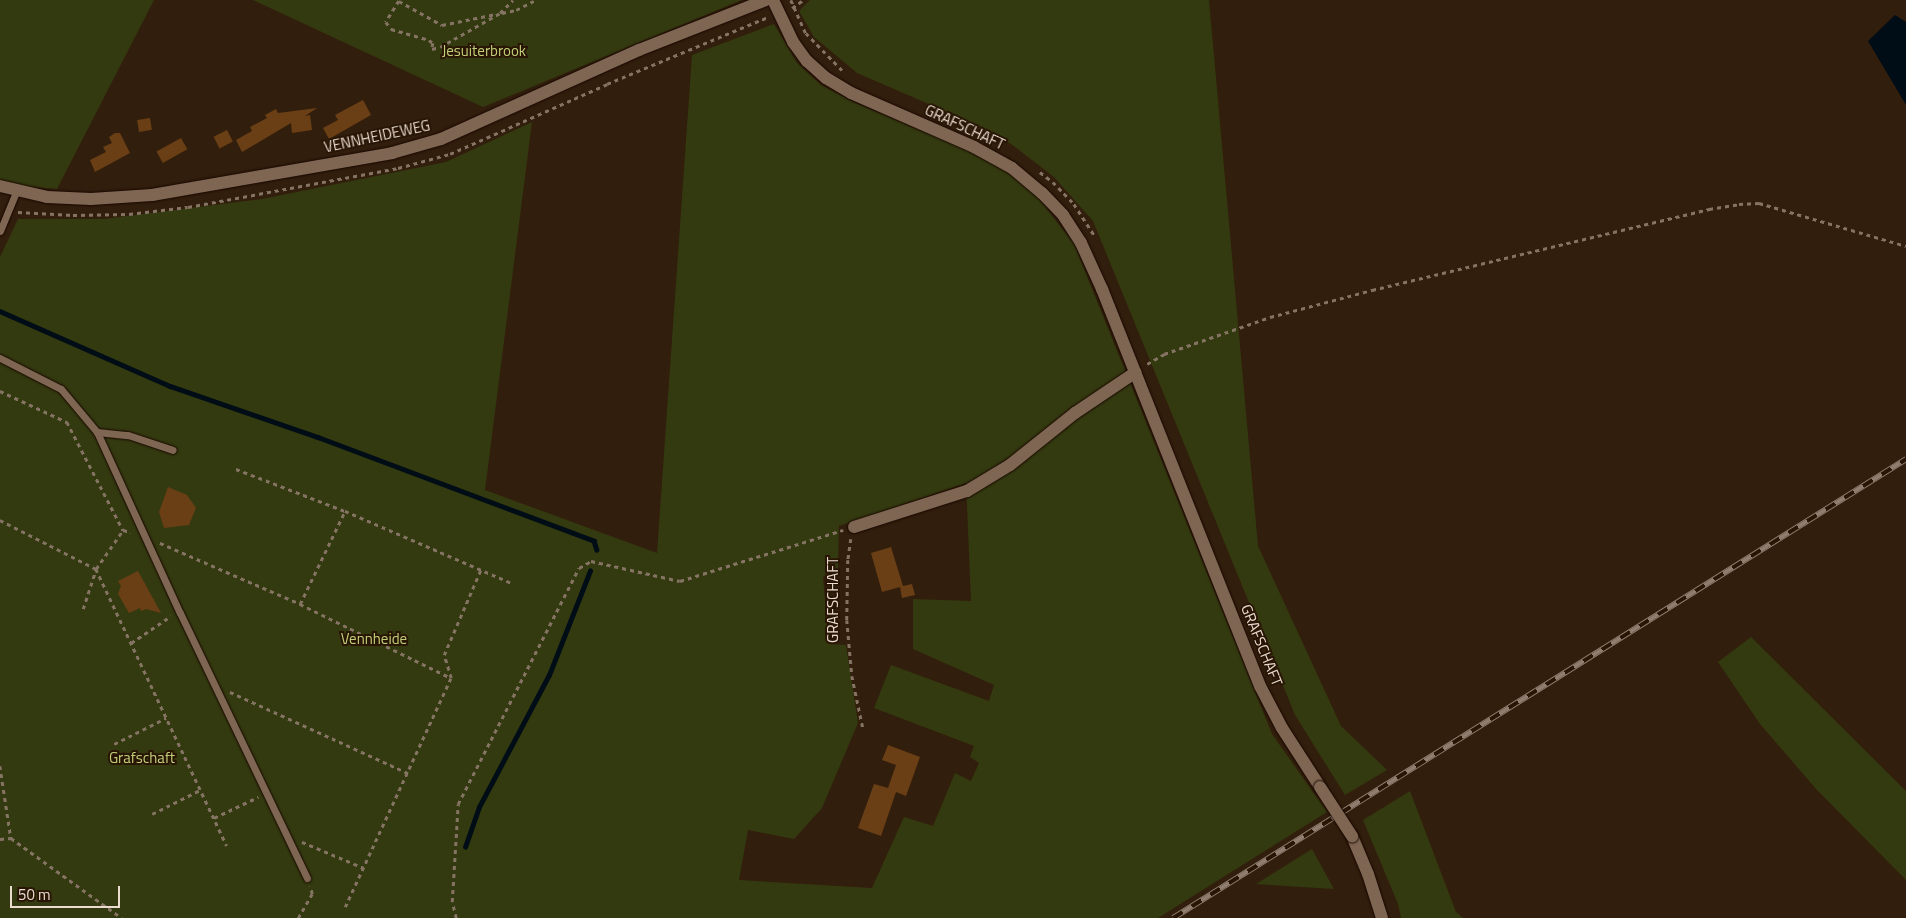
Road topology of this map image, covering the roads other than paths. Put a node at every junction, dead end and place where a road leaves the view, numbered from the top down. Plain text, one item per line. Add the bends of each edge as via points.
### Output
1 (766, 0) edge
2 (773, 0) edge
3 (0, 186) edge
4 (16, 192) junction
5 (0, 231) edge
6 (0, 358) edge
7 (1136, 372) junction
8 (96, 432) junction
9 (173, 450) dead end
10 (854, 527) road end
11 (307, 878) road end
12 (1382, 918) edge

1 - 4 street, VENNHEIDEWEG via 640,50 441,139 392,153 152,195 91,199
2 - 7 street, GRAFSCHAFT via 793,42 807,61 826,78 875,105 974,147 1012,168 1042,193 1063,215 1081,243
3 - 4 street, VENNHEIDEWEG
4 - 5 lane
6 - 8 lane via 61,389
7 - 10 street via 1075,413 1010,465 966,491
7 - 12 street, GRAFSCHAFT, bridge via 1260,686 1282,728 1352,836
8 - 9 lane via 128,435
8 - 11 lane

